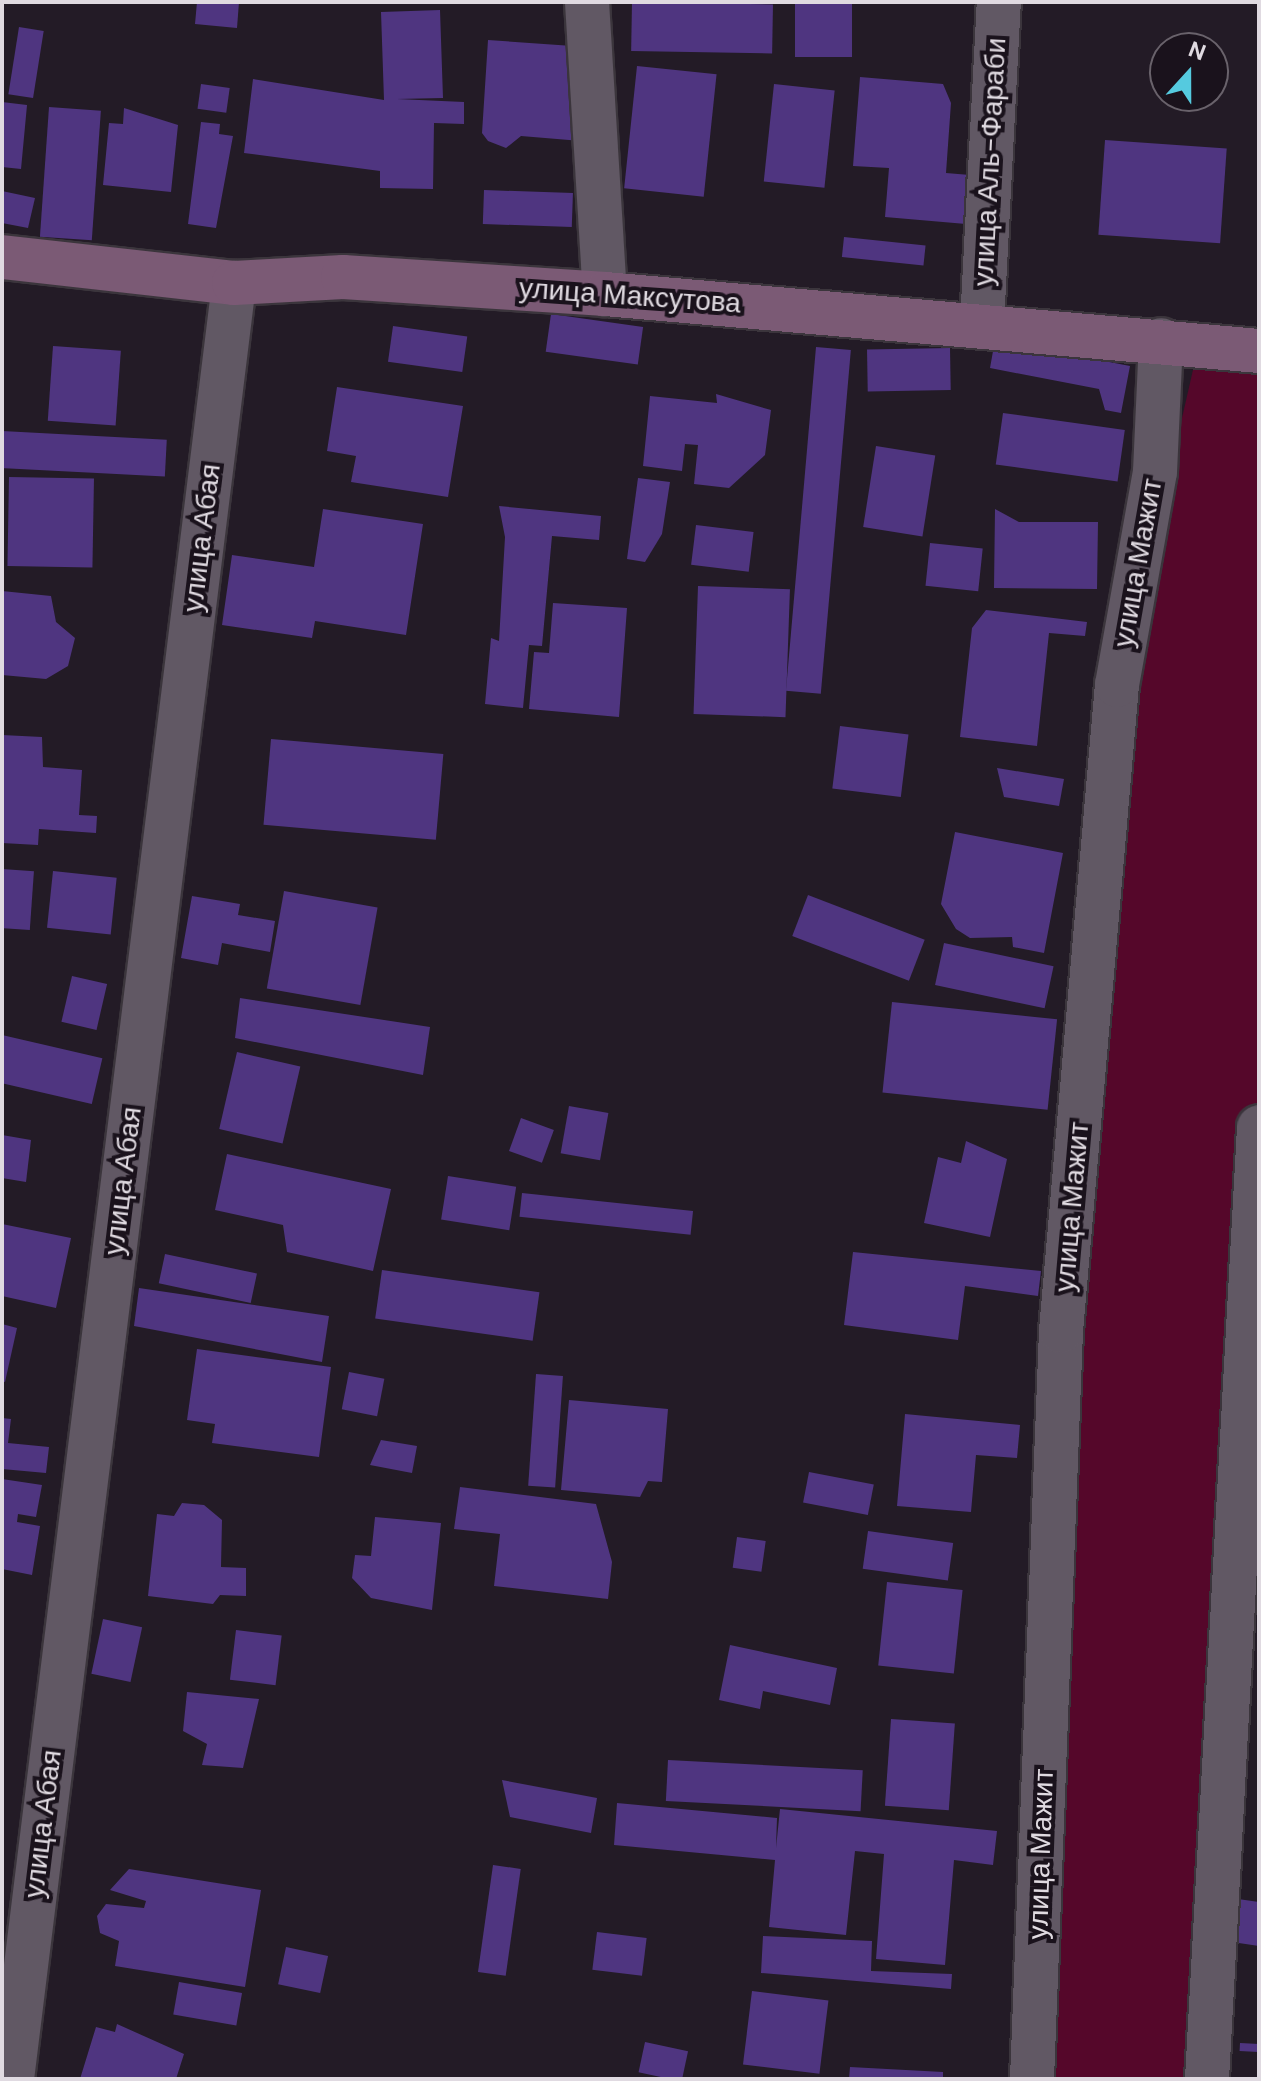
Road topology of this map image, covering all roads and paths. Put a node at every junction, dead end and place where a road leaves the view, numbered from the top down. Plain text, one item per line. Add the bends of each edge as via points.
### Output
1 (587, 2) edge
2 (999, 2) edge
3 (2, 257) edge
4 (234, 283) junction
5 (605, 294) junction
6 (982, 323) junction
7 (1161, 340) junction
8 (1259, 351) edge
9 (1259, 1127) edge
10 (1247, 1558) edge
11 (12, 2079) edge
12 (1032, 2079) edge
13 (1207, 2079) edge

1 - 5 street
2 - 6 street, улица Аль-Фараби
3 - 4 street, улица Максутова
4 - 5 street, улица Максутова via 343,277
4 - 11 street, улица Абая
5 - 6 street, улица Максутова
6 - 7 street, улица Максутова
7 - 8 street, улица Максутова
7 - 12 street, улица Мажит via 1155,472 1117,685 1061,1331
9 - 10 street
10 - 13 street

